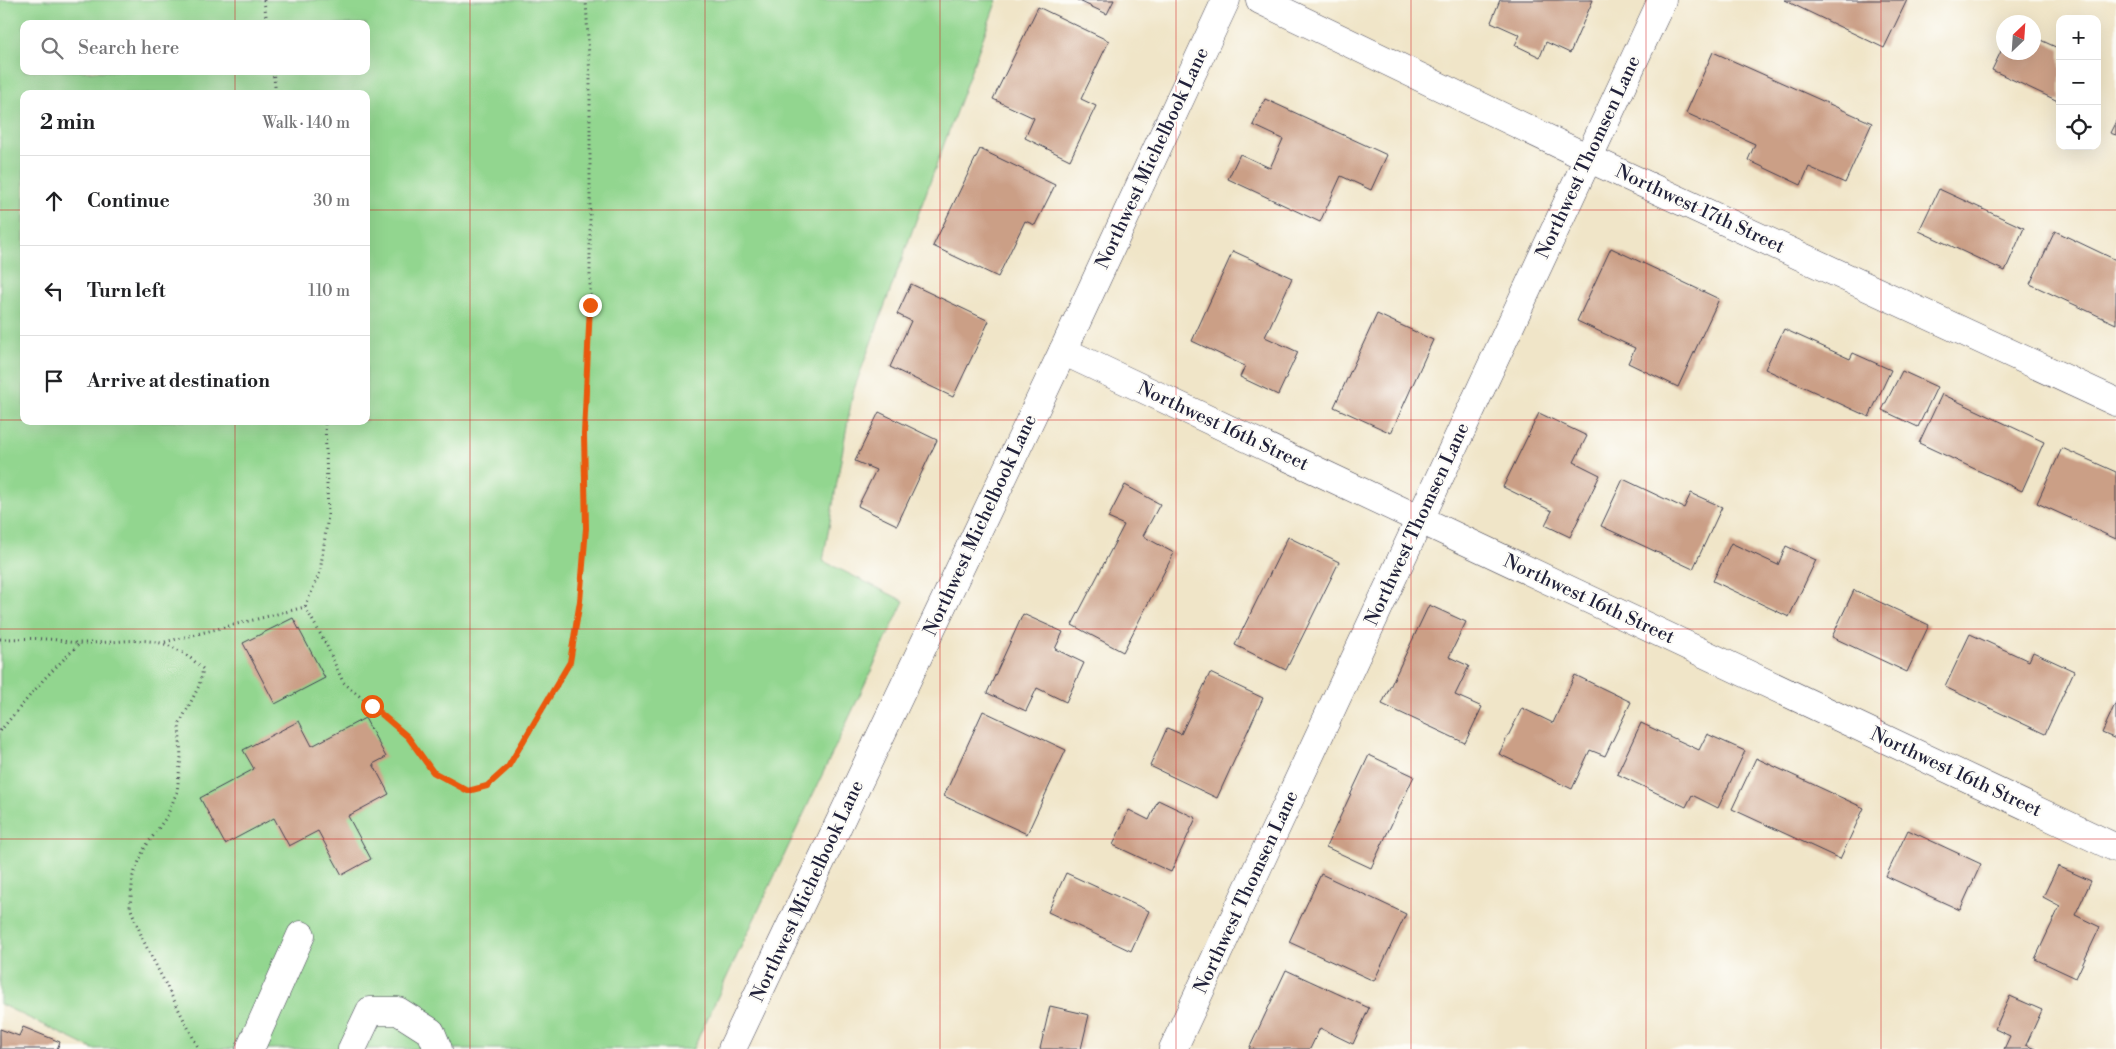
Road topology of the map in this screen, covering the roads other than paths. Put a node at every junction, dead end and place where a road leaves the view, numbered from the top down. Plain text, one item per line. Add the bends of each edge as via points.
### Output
1 (1226, 0) edge
2 (1260, 0) edge
3 (1662, 0) edge
4 (1588, 158) junction
5 (1063, 351) junction
6 (2116, 402) edge
7 (1420, 519) junction
8 (2116, 848) edge
9 (301, 935) dead end
10 (250, 1049) edge
11 (352, 1049) edge
12 (438, 1049) edge
13 (732, 1049) edge
14 (1173, 1049) edge

1 - 5 street, Northwest Michelbook Lane
2 - 4 street, Northwest 17th Street
3 - 4 street, Northwest Thomsen Lane
4 - 6 street, Northwest 17th Street
4 - 7 street, Northwest Thomsen Lane
5 - 7 street, Northwest 16th Street
5 - 13 street, Northwest Michelbook Lane
7 - 8 street, Northwest 16th Street
7 - 14 street, Northwest Thomsen Lane
9 - 10 street
11 - 12 street via 370,1011 398,1011 431,1032

